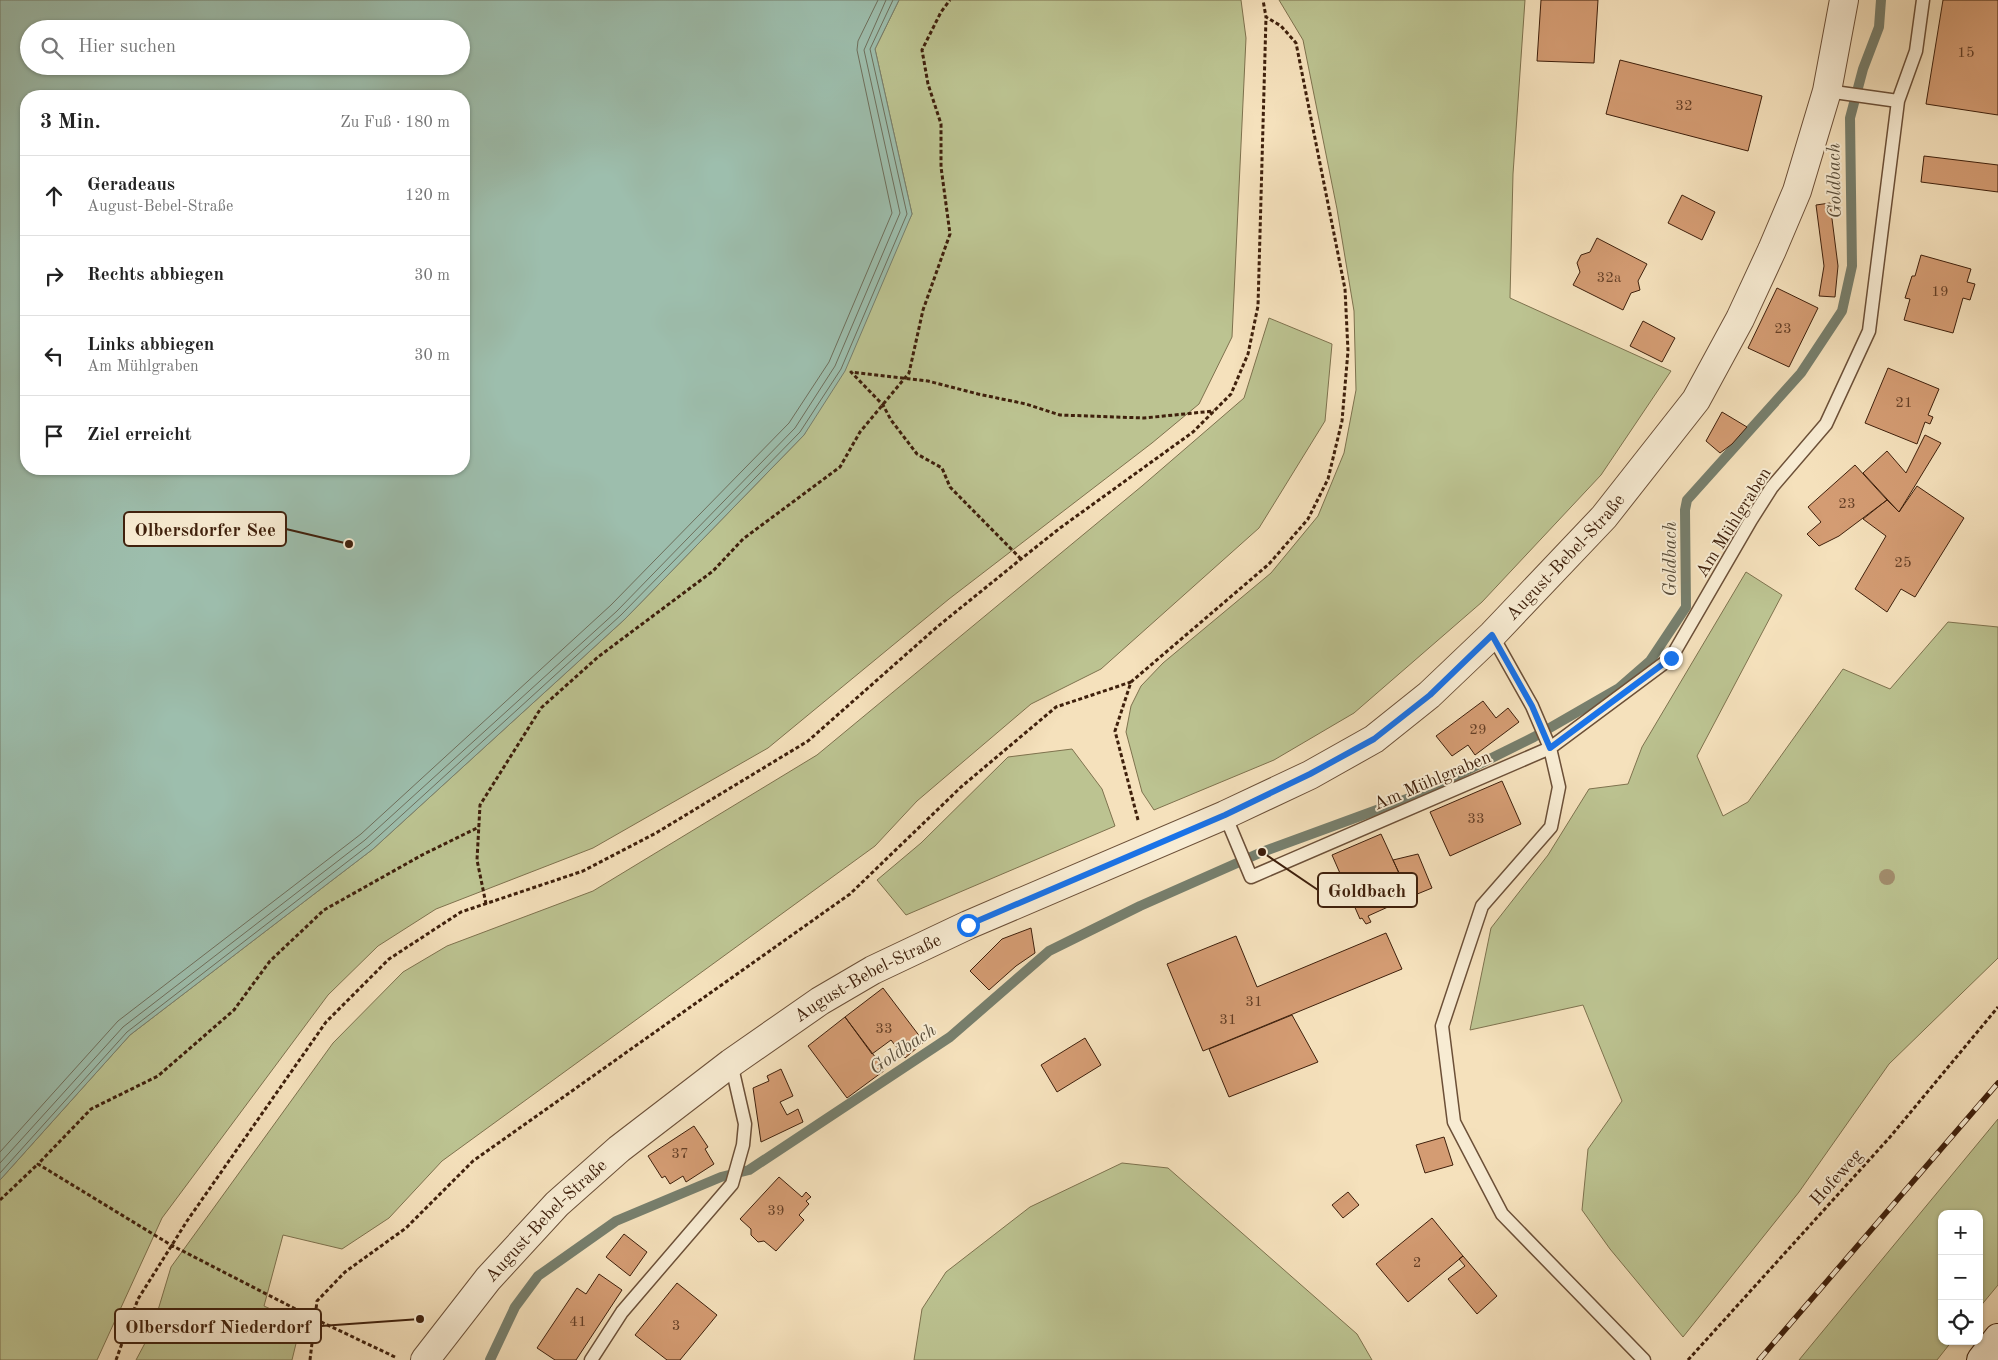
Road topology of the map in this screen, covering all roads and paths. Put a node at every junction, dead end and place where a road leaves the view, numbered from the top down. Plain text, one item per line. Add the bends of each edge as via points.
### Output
1 (950, 0) edge
2 (1263, 0) edge
3 (1844, 0) edge
4 (1923, 0) edge
5 (1266, 17) junction
6 (1827, 91) junction
7 (1898, 101) junction
8 (903, 380) junction
9 (883, 405) junction
10 (1214, 411) junction
11 (1021, 559) junction
12 (1492, 635) junction
13 (1131, 682) junction
14 (1550, 748) junction
15 (1230, 826) junction
16 (479, 827) junction
17 (1146, 847) junction
18 (486, 904) junction
19 (1998, 1007) edge
20 (732, 1063) junction
21 (38, 1164) junction
22 (0, 1200) edge
23 (171, 1245) junction
24 (315, 1319) junction
25 (1998, 1338) edge
26 (116, 1360) edge
27 (310, 1360) edge
28 (403, 1360) edge
29 (425, 1360) edge
30 (591, 1360) edge
31 (1644, 1360) edge
32 (1688, 1360) edge
33 (1981, 1360) edge

1 - 8 path via 922,50 928,84 941,124 941,166 950,234 923,310 909,373
2 - 5 path
3 - 6 street, August-Bebel-Straße
4 - 7 lane, Am Mühlgraben via 1916,51
5 - 10 path via 1258,306 1248,354 1231,394
5 - 13 path via 1296,43 1345,290 1348,351 1342,421 1328,479 1308,519 1269,564
6 - 7 lane
6 - 12 street, August-Bebel-Straße via 1797,191 1772,250 1696,400 1604,517
7 - 14 lane, Am Mühlgraben via 1868,331 1826,424 1772,487 1671,658
8 - 9 path
8 - 9 path via 851,372
8 - 10 path via 928,380 1060,415 1144,418
9 - 11 path via 918,454 942,468 950,487
9 - 16 path via 860,432 840,467 743,539 713,571 598,656 541,708 480,805
10 - 11 path via 1193,432
11 - 18 path via 937,627 808,740 656,833 583,871
12 - 14 lane via 1532,706
12 - 15 street, August-Bebel-Straße via 1430,695 1374,739 1310,774
13 - 17 path via 1115,731
13 - 24 path via 1056,707 961,787 850,894 473,1161 406,1228 345,1272 317,1301
14 - 15 lane, Am Mühlgraben via 1251,877
14 - 31 lane via 1559,787 1551,827 1482,906 1442,1026 1454,1122 1502,1214
15 - 17 street, August-Bebel-Straße
16 - 18 path via 477,860
16 - 21 path via 324,910 270,960 234,1010 158,1076 91,1109
17 - 20 street, August-Bebel-Straße via 873,970 820,1001
18 - 23 path via 461,912 389,959 326,1022
19 - 32 path, Hofeweg via 1890,1137
20 - 29 street, August-Bebel-Straße via 619,1149 556,1204 488,1279
20 - 30 lane via 745,1124 732,1184 622,1312
21 - 22 path
21 - 23 path
23 - 24 path
23 - 26 path via 138,1299
24 - 27 path
24 - 28 path
25 - 33 street

